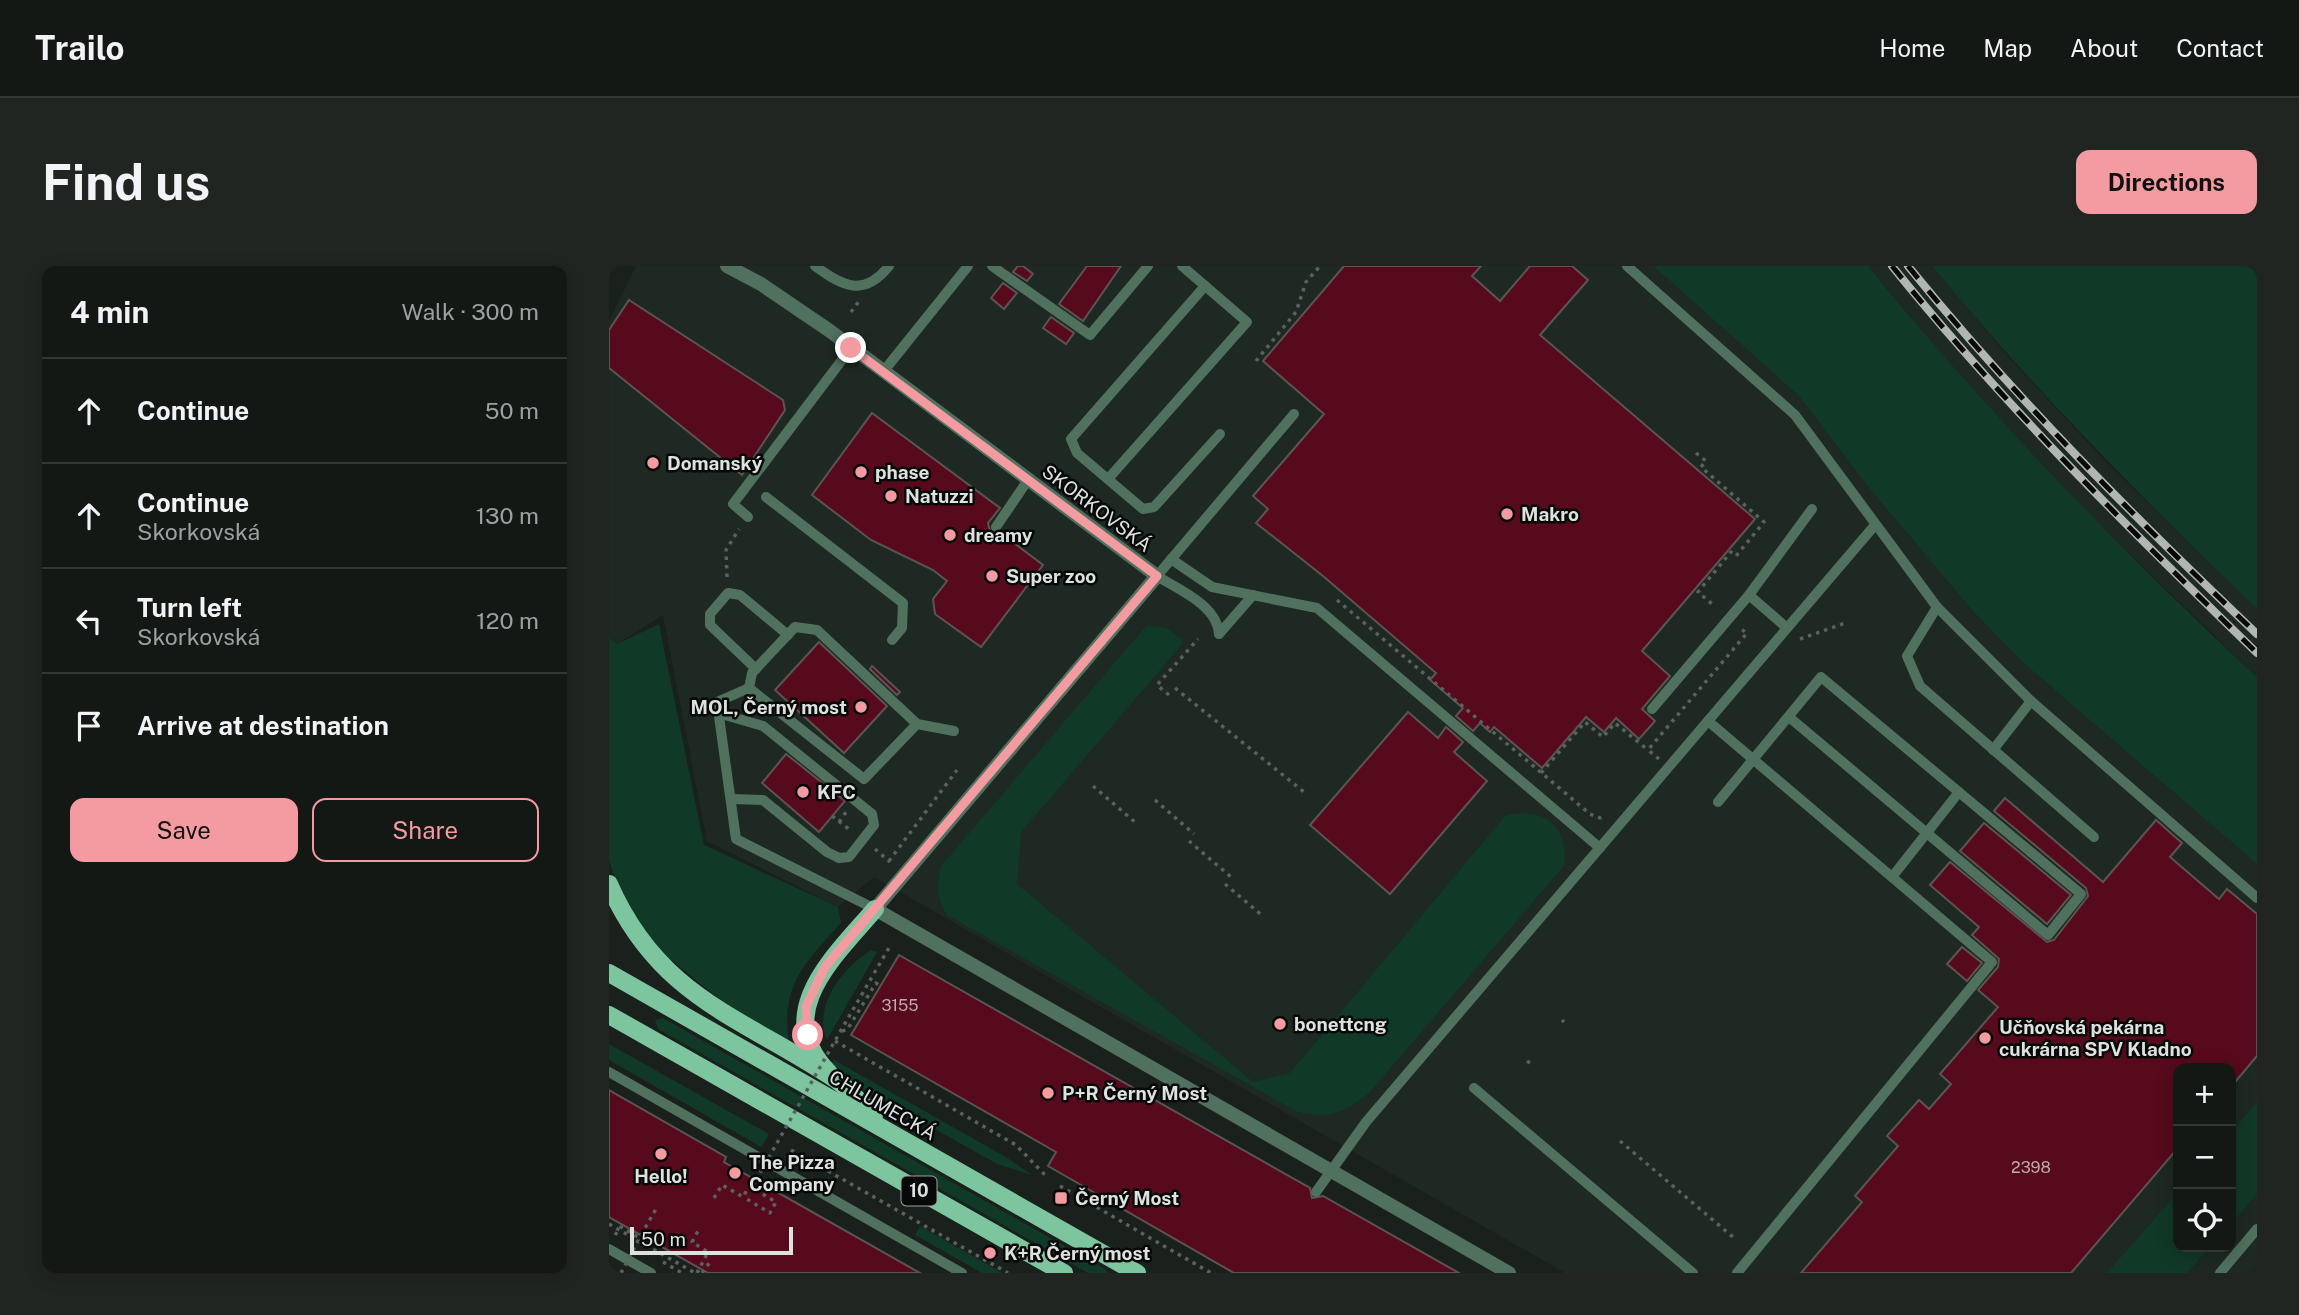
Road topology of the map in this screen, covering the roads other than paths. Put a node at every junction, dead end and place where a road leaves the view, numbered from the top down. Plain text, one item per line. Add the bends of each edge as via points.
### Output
1 (727, 266) edge
2 (815, 266) edge
3 (889, 266) edge
4 (968, 266) edge
5 (992, 266) edge
6 (1147, 266) edge
7 (1182, 266) edge
8 (1627, 266) edge
9 (1205, 286) junction
10 (851, 348) junction
11 (883, 372) junction
12 (1294, 414) dead end
13 (1220, 434) dead end
14 (1108, 479) junction
15 (1028, 480) junction
16 (766, 497) dead end
17 (1812, 509) dead end
18 (746, 519) road end
19 (1875, 525) junction
20 (996, 527) dead end
21 (1171, 559) junction
22 (1157, 576) junction
23 (1253, 595) junction
24 (1749, 595) junction
25 (1937, 607) junction
26 (1787, 628) junction
27 (788, 635) junction
28 (892, 640) dead end
29 (756, 669) junction
30 (749, 688) junction
31 (2031, 701) junction
32 (1652, 709) dead end
33 (718, 713) junction
34 (1789, 717) junction
35 (1708, 721) junction
36 (917, 724) junction
37 (954, 731) dead end
38 (1993, 750) junction
39 (1754, 760) junction
40 (1959, 792) junction
41 (732, 799) junction
42 (1718, 802) dead end
43 (1927, 833) junction
44 (2094, 836) dead end
45 (1600, 848) junction
46 (1892, 877) junction
47 (609, 884) edge
48 (2257, 898) edge
49 (874, 909) junction
50 (609, 973) edge
51 (609, 1015) edge
52 (609, 1072) edge
53 (837, 1080) junction
54 (1474, 1088) dead end
55 (894, 1135) junction
56 (1330, 1171) junction
57 (1316, 1192) dead end
58 (2257, 1230) edge
59 (609, 1249) edge
60 (651, 1273) edge
61 (962, 1273) edge
62 (1064, 1273) edge
63 (1137, 1273) edge
64 (1509, 1273) edge
65 (1693, 1273) edge
66 (1737, 1273) edge
67 (2220, 1273) edge

1 - 10 street, SKORKOVSKÁ via 761,284
2 - 3 lane via 840,285 864,285 879,279
4 - 11 lane
5 - 6 lane via 1090,335
7 - 9 lane
8 - 19 lane via 1795,415
9 - 14 lane via 1071,439 1077,453
9 - 14 lane via 1247,321
10 - 11 street, SKORKOVSKÁ
10 - 18 lane via 733,504
11 - 15 street, SKORKOVSKÁ
12 - 21 lane
13 - 14 lane via 1154,507 1143,509
15 - 20 lane
15 - 22 street, SKORKOVSKÁ
16 - 28 lane via 903,603 902,628
17 - 24 lane
19 - 25 lane
19 - 26 lane
21 - 22 lane
21 - 23 lane via 1212,587
22 - 23 lane via 1214,616 1219,634
22 - 49 street, SKORKOVSKÁ
23 - 45 lane via 1317,608
24 - 26 lane
24 - 32 lane
25 - 31 lane
25 - 38 lane via 1907,656 1920,686
26 - 35 lane
27 - 29 lane
27 - 29 lane via 740,595 728,593 710,614 711,625
27 - 36 lane via 795,628 817,630
29 - 30 lane
30 - 33 lane via 717,702
30 - 36 lane via 864,779
31 - 38 lane
31 - 48 lane
33 - 41 lane
33 - 41 lane via 764,726 872,814 874,825 849,857 839,858 763,800
34 - 39 lane
34 - 40 lane via 1821,677
34 - 43 lane
35 - 39 lane
35 - 45 lane
36 - 37 lane
38 - 44 lane
39 - 42 lane
39 - 46 lane
40 - 43 lane
40 - 43 lane via 2081,894 2048,935
41 - 49 lane via 736,839
43 - 46 lane
45 - 56 lane via 1366,1122
46 - 66 lane via 1992,962
47 - 53 main road via 644,944 687,988 726,1017
49 - 53 main road via 825,967 806,1007 811,1046
49 - 56 street
50 - 55 main road, CHLUMECKÁ / 10
51 - 62 main road, 10
52 - 61 lane
53 - 55 main road
54 - 65 lane
55 - 63 main road, CHLUMECKÁ / 10
56 - 57 lane
56 - 64 street
58 - 67 lane
59 - 60 lane

